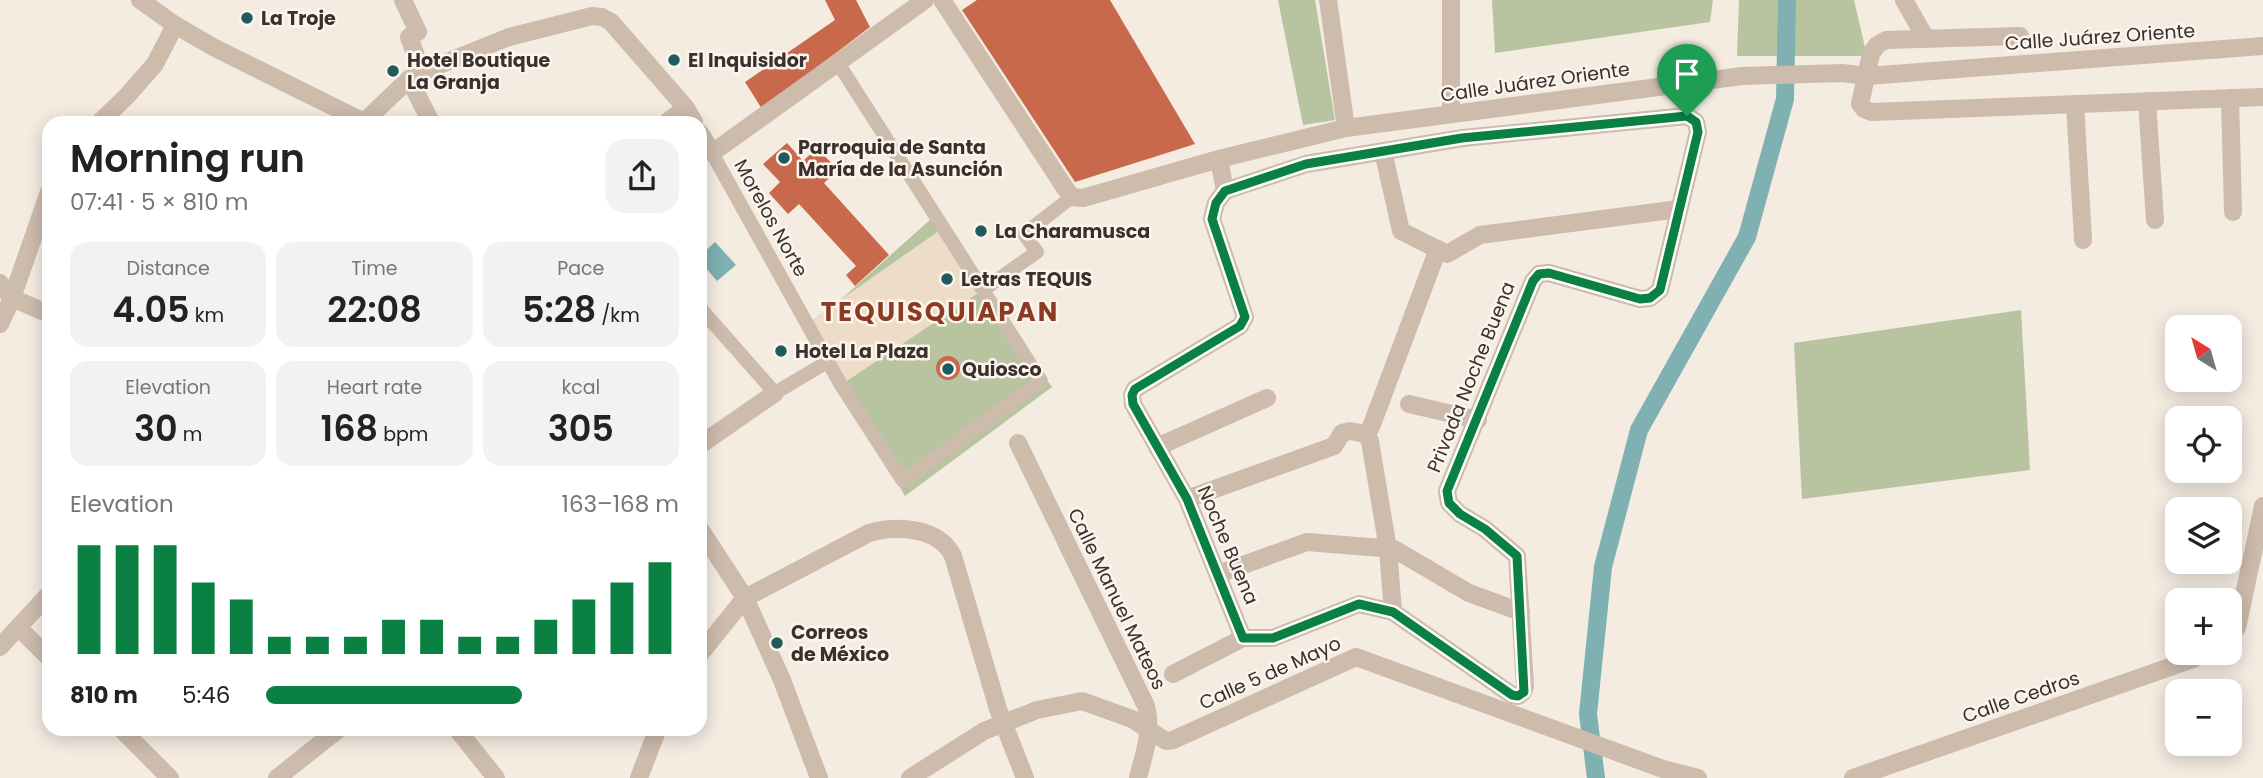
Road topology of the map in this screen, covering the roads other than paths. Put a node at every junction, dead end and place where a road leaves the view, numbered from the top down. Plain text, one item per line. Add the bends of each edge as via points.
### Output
1 (141, 0) edge
2 (403, 0) edge
3 (925, 0) edge
4 (942, 0) edge
5 (1328, 0) edge
6 (1451, 0) edge
7 (1904, 0) edge
8 (175, 25) junction
9 (2020, 36) dead end
10 (1925, 37) junction
11 (2263, 46) edge
12 (838, 62) junction
13 (416, 76) junction
14 (1867, 76) junction
15 (2263, 97) edge
16 (2230, 98) junction
17 (2147, 101) junction
18 (2075, 104) junction
19 (1451, 114) junction
20 (690, 115) edge
21 (106, 116) edge
22 (352, 116) edge
23 (371, 116) edge
24 (429, 116) edge
25 (1346, 128) junction
26 (707, 145) edge
27 (1383, 151) junction
28 (712, 153) junction
29 (1219, 159) junction
30 (1225, 191) junction
31 (1072, 197) junction
32 (1679, 209) junction
33 (42, 212) edge
34 (2234, 212) dead end
35 (2155, 220) dead end
36 (2083, 240) dead end
37 (1443, 252) junction
38 (0, 283) edge
39 (983, 290) junction
40 (12, 298) junction
41 (42, 311) edge
42 (707, 316) edge
43 (0, 324) edge
44 (827, 362) junction
45 (775, 393) junction
46 (1267, 398) dead end
47 (1409, 404) dead end
48 (1478, 420) junction
49 (1366, 434) junction
50 (707, 440) edge
51 (1018, 443) dead end
52 (1157, 447) junction
53 (1187, 499) junction
54 (2263, 506) edge
55 (707, 540) edge
56 (1388, 548) junction
57 (1218, 573) junction
58 (745, 598) junction
59 (42, 602) edge
60 (2242, 605) edge
61 (1393, 612) junction
62 (1521, 612) junction
63 (19, 628) junction
64 (1243, 638) junction
65 (707, 645) edge
66 (0, 647) edge
67 (42, 651) edge
68 (2177, 665) edge
69 (1173, 674) dead end
70 (1004, 723) junction
71 (1149, 731) junction
72 (128, 736) edge
73 (330, 736) edge
74 (462, 736) edge
75 (655, 736) edge
76 (170, 778) edge
77 (277, 778) edge
78 (496, 778) edge
79 (639, 778) edge
80 (819, 778) edge
81 (911, 778) edge
82 (1025, 778) edge
83 (1138, 778) edge
84 (1698, 778) edge
85 (1853, 778) edge

1 - 8 street
2 - 13 street via 418,32 408,37
3 - 12 street
4 - 31 street
5 - 25 street
6 - 19 street
7 - 10 street
8 - 21 street via 155,64
8 - 22 street
9 - 10 street
10 - 14 street via 1877,45
11 - 14 street, Calle Juárez Oriente
12 - 28 street
12 - 39 street
13 - 20 street via 509,37 602,17
13 - 23 street
13 - 24 street
14 - 18 street via 1860,104 1872,111
14 - 19 street, Calle Juárez Oriente via 1742,76
15 - 16 street
16 - 17 street
16 - 34 street
17 - 18 street
17 - 35 street
18 - 36 street
19 - 25 street, Calle Juárez Oriente
25 - 29 street, Calle Juárez Oriente
26 - 28 street
27 - 30 street, Privada Noche Buena via 1306,164
27 - 32 street, Privada Noche Buena via 1462,138 1687,116 1696,122 1698,132
27 - 37 street via 1401,231
28 - 44 street, Morelos Norte
29 - 30 street
29 - 31 street, Calle Juárez Oriente via 1083,198
30 - 52 street, Noche Buena via 1212,219 1245,317 1240,326 1135,389 1133,404
31 - 39 street via 1024,234 1037,252
32 - 37 street via 1480,235
32 - 48 street, Privada Noche Buena via 1660,290 1650,298 1539,274
33 - 40 street
37 - 49 street
38 - 40 street
39 - 44 street, Morelos Norte via 1041,381 903,481
40 - 41 street
40 - 43 street
42 - 45 street
44 - 45 street
45 - 50 street
46 - 52 street
47 - 48 street
48 - 62 street, Privada Noche Buena via 1447,491 1449,503 1517,556
49 - 53 street via 1342,433 1334,446
49 - 56 street
51 - 71 street, Calle Manuel Mateos via 1146,706
52 - 53 street, Noche Buena
53 - 57 street, Noche Buena
54 - 60 street
55 - 58 street
56 - 57 street via 1307,542
56 - 61 street
56 - 62 street via 1469,593
57 - 64 street, Noche Buena
58 - 65 street
58 - 70 street via 869,533 911,529 939,540 953,556
58 - 80 street
59 - 63 street
61 - 62 street, Privada Noche Buena via 1518,696 1525,686
61 - 64 street via 1359,604 1273,638
63 - 66 street
63 - 67 street
64 - 69 street
68 - 85 street, Calle Cedros
70 - 71 street, Calle 5 de Mayo via 1037,710 1082,701 1132,719
70 - 81 street, Calle 5 de Mayo
70 - 82 street
71 - 83 street, Calle Manuel Mateos
71 - 84 street, Calle 5 de Mayo via 1173,740 1356,657
72 - 76 street
73 - 77 street
74 - 78 street
75 - 79 street

